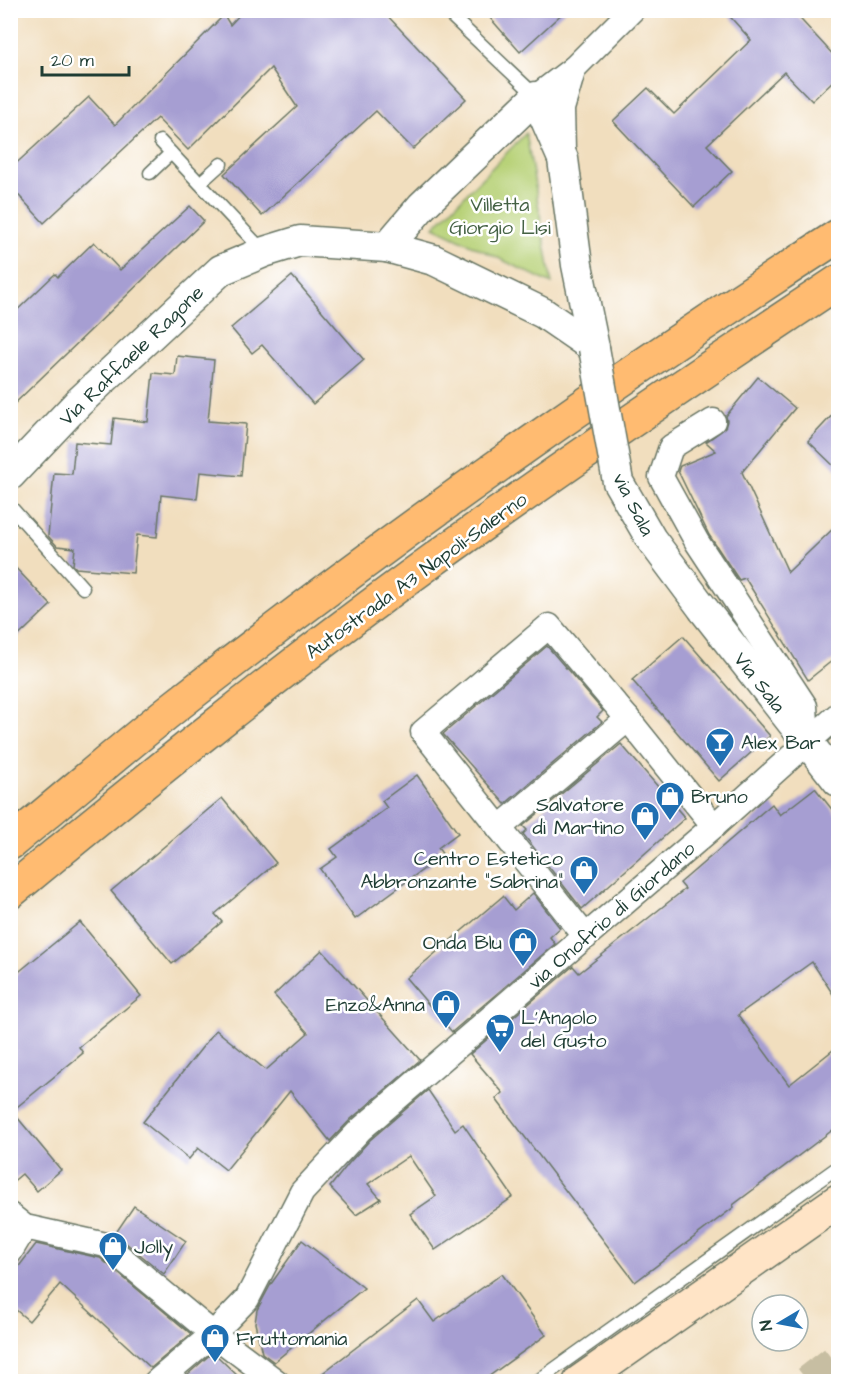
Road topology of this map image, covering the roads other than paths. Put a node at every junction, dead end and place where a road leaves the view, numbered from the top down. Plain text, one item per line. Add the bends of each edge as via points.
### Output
1 (445, 10) edge
2 (632, 10) edge
3 (574, 68) junction
4 (536, 97) junction
5 (160, 141) dead end
6 (171, 153) junction
7 (563, 159) junction
8 (221, 164) dead end
9 (150, 173) dead end
10 (200, 183) junction
11 (838, 236) edge
12 (387, 247) junction
13 (264, 252) junction
14 (838, 282) edge
15 (594, 348) junction
16 (713, 421) dead end
17 (10, 476) edge
18 (10, 506) edge
19 (83, 588) dead end
20 (704, 610) joint
21 (838, 715) edge
22 (628, 719) junction
23 (807, 742) junction
24 (838, 781) edge
25 (714, 826) junction
26 (499, 828) junction
27 (10, 843) edge
28 (10, 892) edge
29 (586, 937) junction
30 (838, 1167) edge
31 (838, 1201) edge
32 (18, 1221) edge
33 (10, 1252) edge
34 (213, 1334) junction
35 (156, 1382) edge
36 (277, 1382) edge
37 (536, 1382) edge
38 (580, 1382) edge

1 - 4 lane
2 - 3 street
3 - 4 street
3 - 7 street via 562,109
4 - 7 street
4 - 12 street via 422,206
5 - 6 lane
6 - 9 lane
6 - 10 lane
7 - 15 street via 577,265
8 - 10 lane
10 - 13 lane
11 - 27 highway, Autostrada A3 Napoli-Salerno via 629,375 406,532 171,710
12 - 13 street, Via Raffaele Ragone via 300,241
12 - 15 street, Via Raffaele Ragone via 434,260 533,308
13 - 17 street, Via Raffaele Ragone via 221,270 79,402
14 - 28 highway, Autostrada A3 Napoli-Salerno via 650,407 433,560 270,683
15 - 20 street, via Sala, bridge via 618,482 651,539
16 - 23 street via 671,447 661,477 697,542 805,706
18 - 19 lane
20 - 23 street, Via Sala
21 - 23 street, via Onofrio di Giordano
22 - 25 street
22 - 26 street
22 - 26 street via 549,626 423,732
23 - 24 street, Via Sala
23 - 25 street, via Onofrio di Giordano
25 - 29 street, via Onofrio di Giordano
26 - 29 street
29 - 34 street, via Onofrio di Giordano via 360,1130 302,1192 247,1299
30 - 37 lane
31 - 38 main road
32 - 33 street
32 - 34 street via 106,1245
34 - 35 street, via Onofrio di Giordano
34 - 36 street

